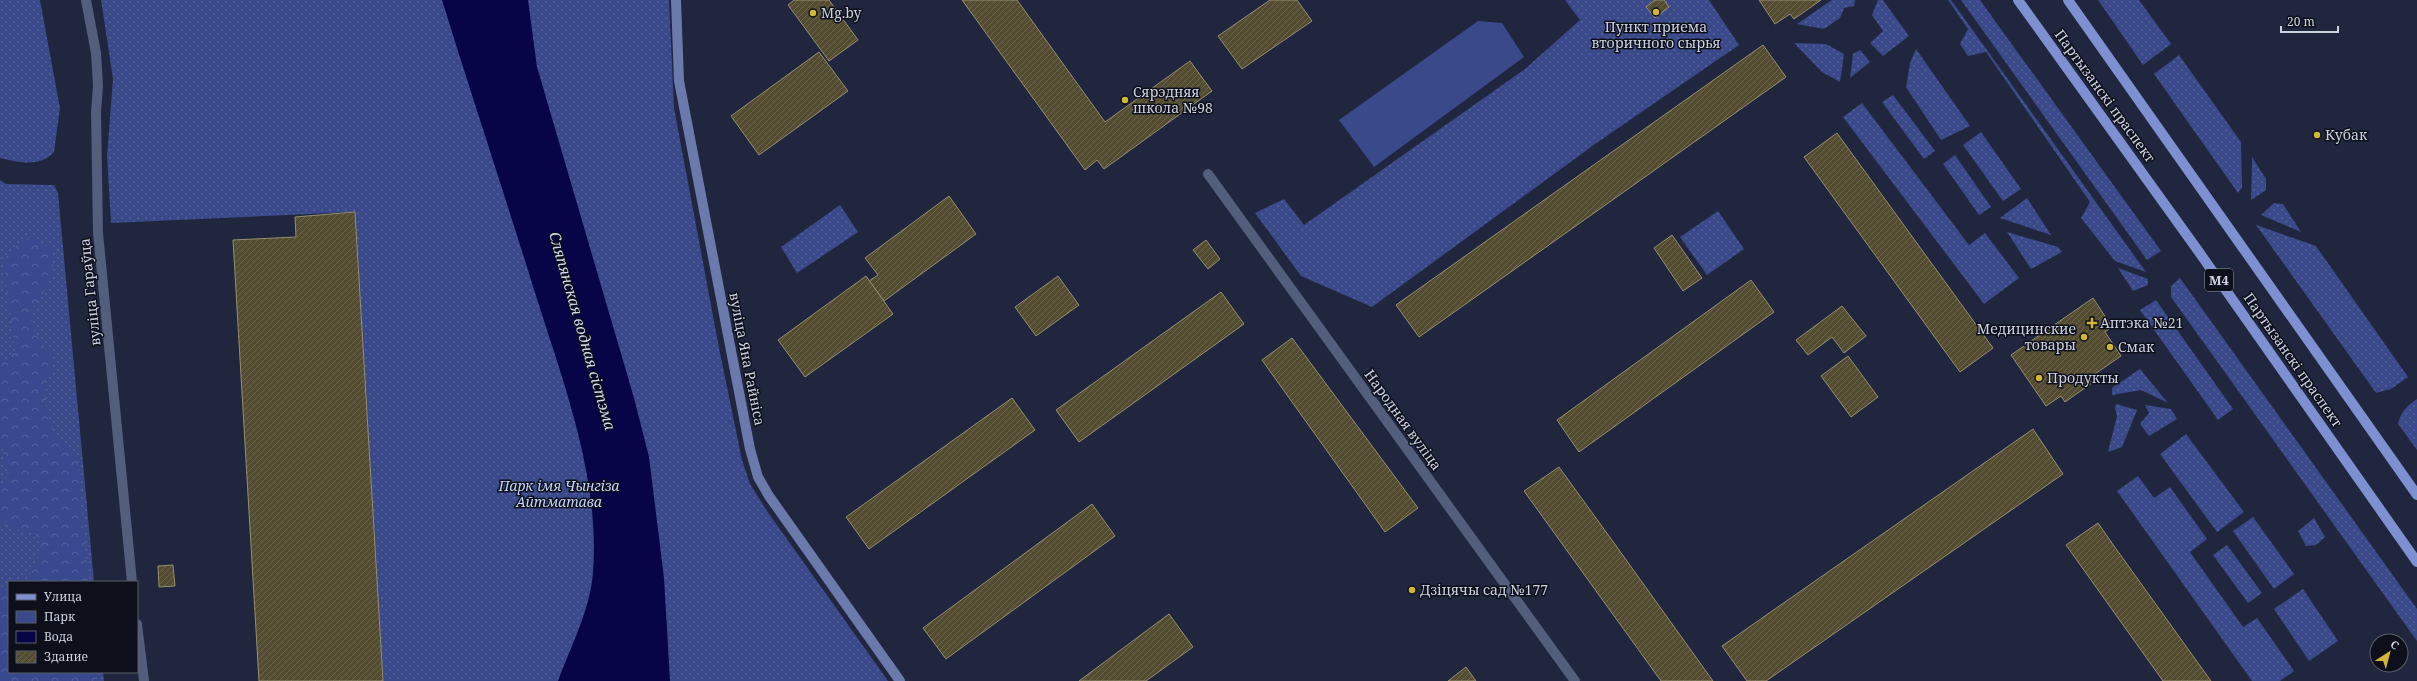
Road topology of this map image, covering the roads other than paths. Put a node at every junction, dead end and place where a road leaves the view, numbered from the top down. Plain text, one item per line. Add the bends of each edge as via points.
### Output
1 (86, 0) edge
2 (676, 0) edge
3 (2018, 0) edge
4 (2068, 0) edge
5 (1208, 174) dead end
6 (2417, 495) edge
7 (2417, 562) edge
8 (132, 581) edge
9 (138, 632) edge
10 (144, 681) edge
11 (900, 681) edge
12 (1575, 681) edge

1 - 8 street, вуліца Гараўца via 96,53 98,86 98,234
2 - 11 street, вуліца Яна Райніса via 679,81 750,449 758,477
3 - 7 main road, Партызанскі праспект / М4
4 - 6 main road, Партызанскі праспект / М4
5 - 12 street, Народная вуліца
9 - 10 street

